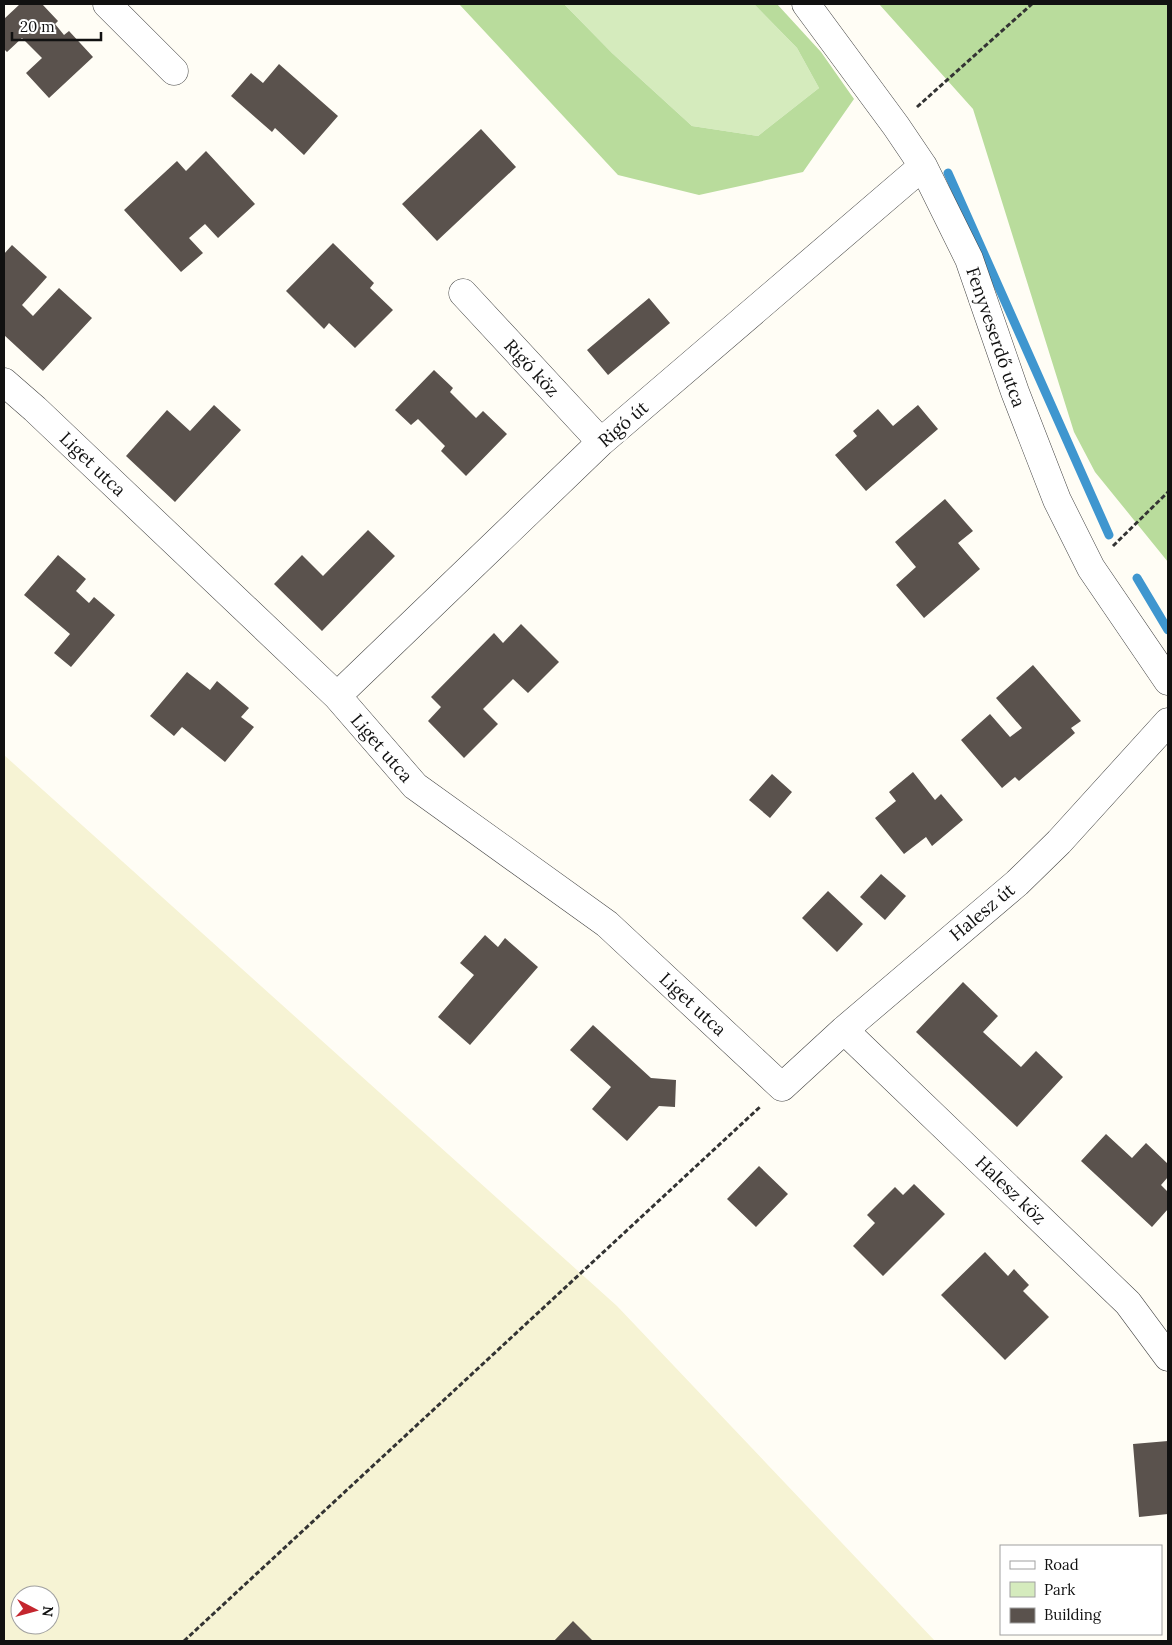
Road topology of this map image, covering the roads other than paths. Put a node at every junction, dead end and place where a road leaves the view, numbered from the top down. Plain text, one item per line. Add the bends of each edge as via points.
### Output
1 (107, 4) edge
2 (806, 4) edge
3 (174, 71) dead end
4 (923, 166) junction
5 (463, 293) dead end
6 (4, 382) edge
7 (601, 442) junction
8 (1168, 681) edge
9 (337, 696) junction
10 (1168, 722) edge
11 (844, 1030) junction
12 (782, 1087) joint
13 (1168, 1357) edge

1 - 3 street
2 - 4 street, Fenyveserdő utca
4 - 7 street, Rigó út
4 - 8 street, Fenyveserdő utca via 968,258 1057,500 1091,568
5 - 7 street, Rigó köz
6 - 9 street, Liget utca
7 - 9 street, Rigó út
9 - 12 street, Liget utca via 415,786 607,924
10 - 11 street, Halesz út via 1017,883
11 - 12 street, Halesz út
11 - 13 street, Halesz köz via 1128,1303

